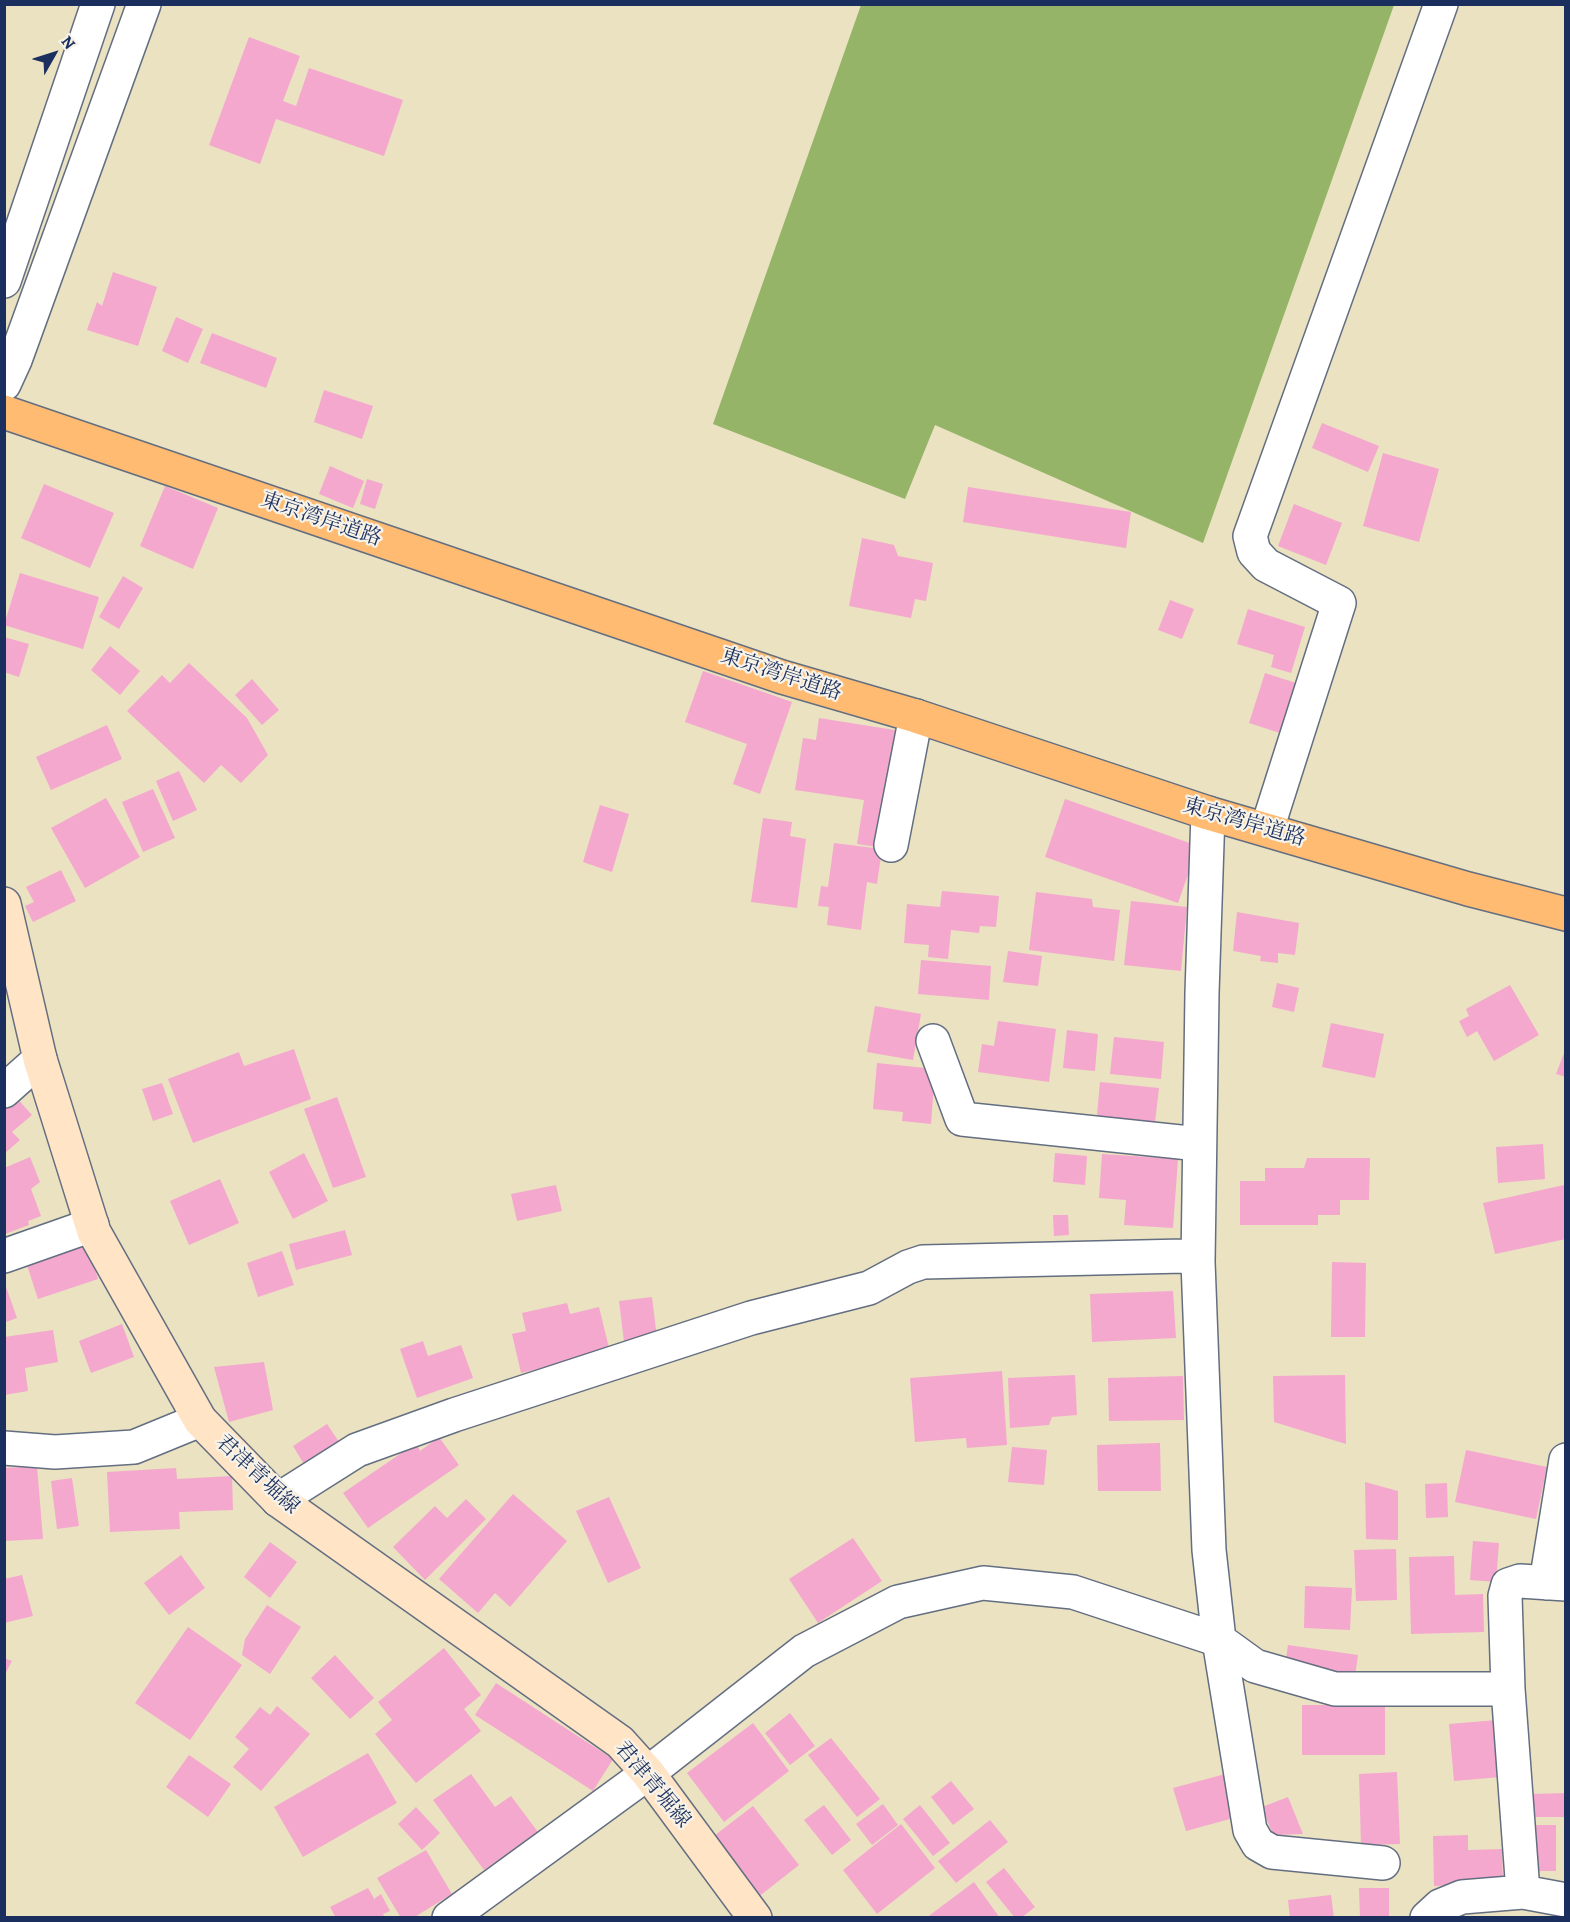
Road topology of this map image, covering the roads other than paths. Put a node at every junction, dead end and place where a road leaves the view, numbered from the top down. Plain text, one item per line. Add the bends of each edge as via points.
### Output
1 (98, 4) edge
2 (144, 4) edge
3 (1441, 4) edge
4 (4, 281) edge
5 (4, 384) edge
6 (4, 412) edge
7 (915, 716) junction
8 (1208, 813) junction
9 (1267, 829) junction
10 (891, 844) dead end
11 (4, 904) edge
12 (1566, 914) edge
13 (933, 1041) dead end
14 (40, 1059) junction
15 (4, 1091) edge
16 (1199, 1144) junction
17 (92, 1225) junction
18 (4, 1256) edge
19 (1198, 1262) junction
20 (200, 1420) junction
21 (4, 1448) edge
22 (1566, 1460) edge
23 (278, 1500) junction
24 (1556, 1583) edge
25 (1219, 1640) junction
26 (1508, 1689) junction
27 (648, 1773) junction
28 (1383, 1863) dead end
29 (1523, 1892) junction
30 (1566, 1900) edge
31 (449, 1917) edge
32 (755, 1917) edge
33 (1427, 1917) edge

1 - 4 street
2 - 5 street
3 - 9 street via 1250,536 1254,552 1266,565 1339,603
6 - 7 highway, 東京湾岸道路 via 782,677
7 - 8 highway, 東京湾岸道路
7 - 10 street
8 - 9 highway, 東京湾岸道路
8 - 16 street
9 - 12 highway, 東京湾岸道路 via 1468,890
11 - 14 main road, 君津青堀線
13 - 16 street via 962,1119
14 - 15 street
14 - 17 main road, 君津青堀線
16 - 19 street
17 - 18 street
17 - 20 main road, 君津青堀線
19 - 23 street via 1184,1256 923,1262 868,1288 751,1318 357,1450
19 - 25 street via 1209,1550
20 - 21 street via 134,1447 55,1452
20 - 23 main road, 君津青堀線
22 - 24 street
23 - 27 main road, 君津青堀線 via 620,1742
24 - 26 street via 1520,1581 1508,1585
25 - 26 street via 1256,1666 1335,1689
25 - 27 street via 1073,1592 982,1582 898,1602 804,1651
25 - 28 street via 1250,1830 1258,1844 1272,1852
26 - 29 street
27 - 31 street
27 - 32 main road, 君津青堀線
29 - 30 street
29 - 33 street via 1462,1897 1440,1906

